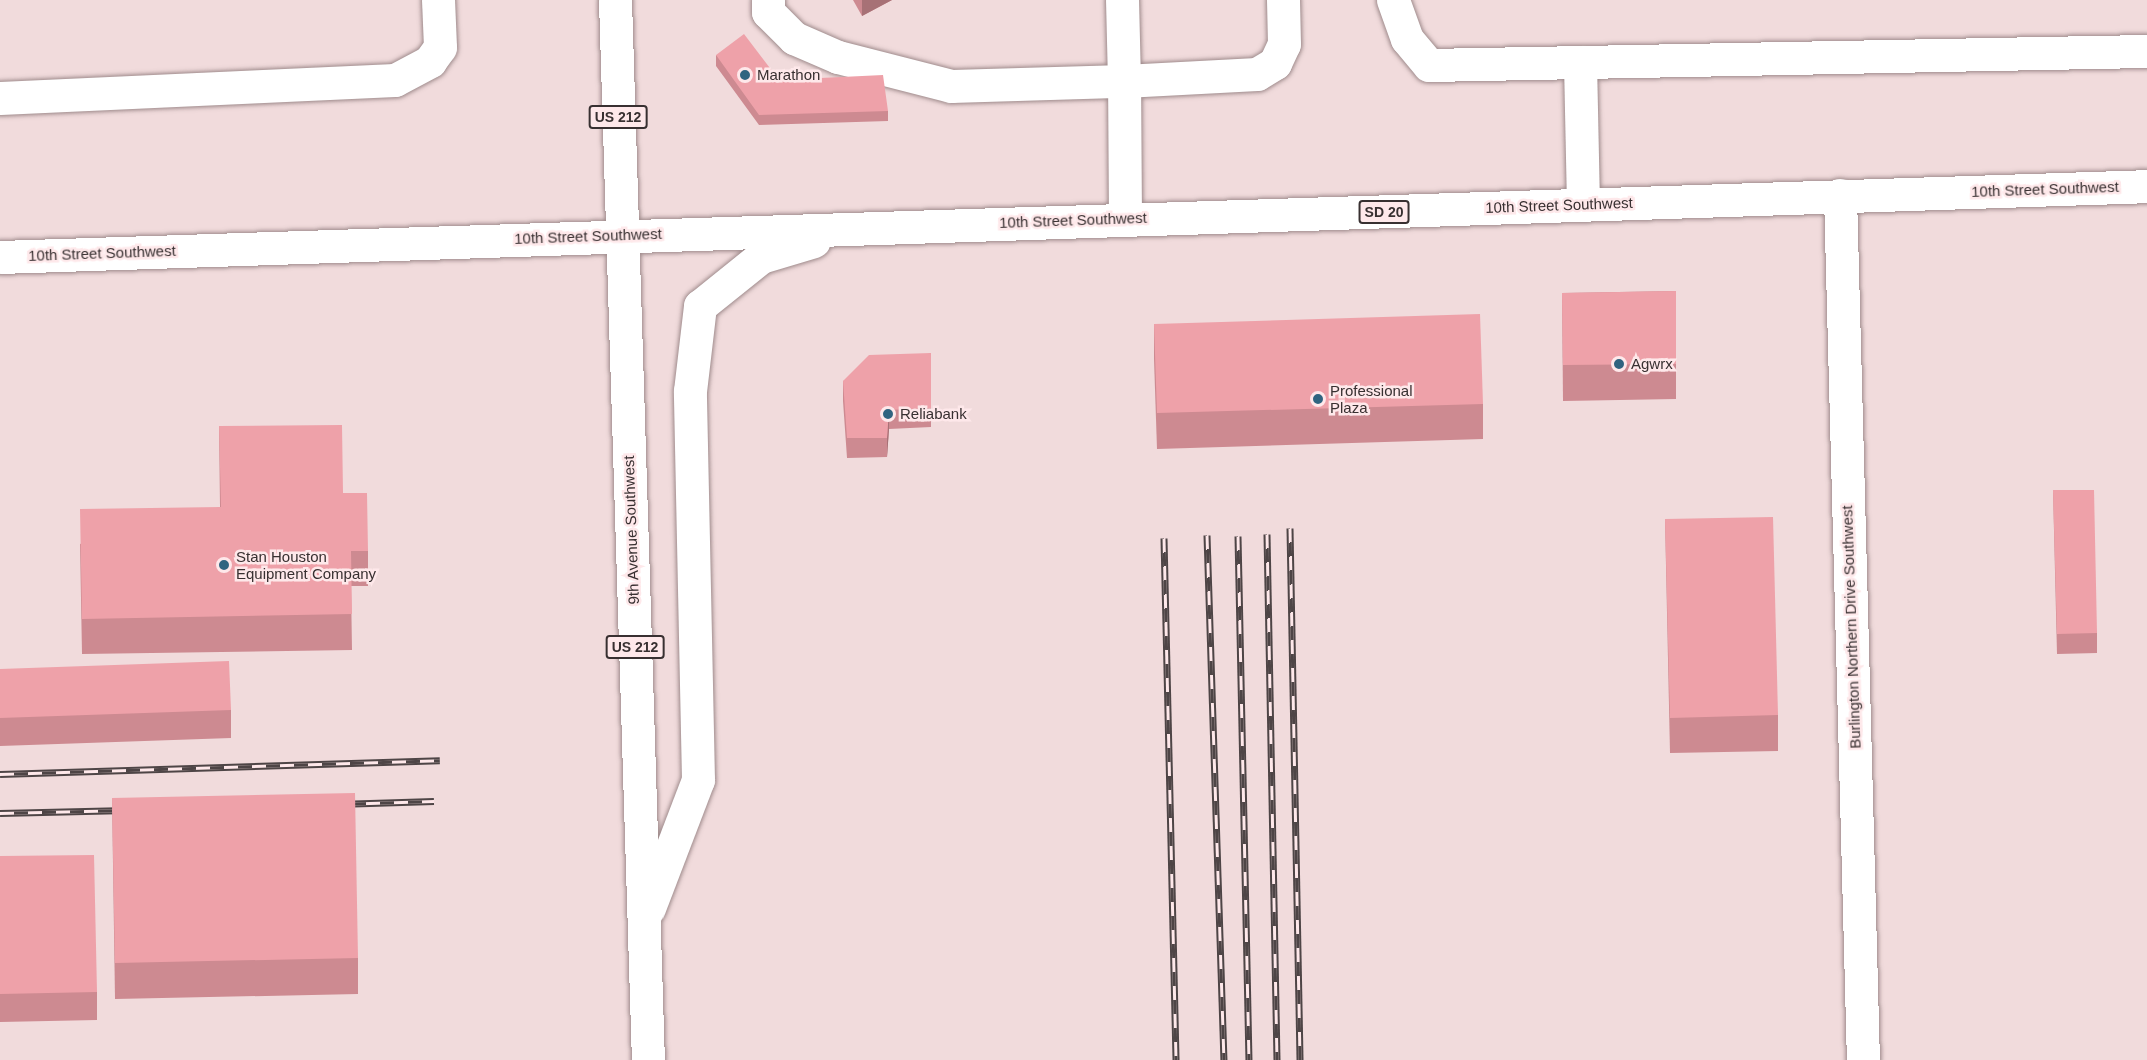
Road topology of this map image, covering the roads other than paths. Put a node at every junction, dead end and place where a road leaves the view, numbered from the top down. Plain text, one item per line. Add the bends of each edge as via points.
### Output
1 (438, 0) edge
2 (615, 0) edge
3 (768, 0) edge
4 (1122, 0) edge
5 (1283, 0) edge
6 (1393, 0) edge
7 (2147, 51) edge
8 (1580, 62) junction
9 (1124, 81) junction
10 (0, 98) edge
11 (2147, 186) edge
12 (1840, 195) junction
13 (1583, 204) junction
14 (1125, 217) junction
15 (856, 228) junction
16 (621, 235) junction
17 (0, 256) edge
18 (644, 921) junction
19 (648, 1060) edge
20 (1863, 1060) edge

1 - 10 main road via 440,47 430,61 395,80
2 - 16 main road, 9th Avenue Southwest / US 212
3 - 9 main road via 768,12 794,38 838,57 951,86
4 - 9 main road
5 - 9 main road via 1284,44 1275,63 1257,74
6 - 8 main road via 1407,39 1429,65
7 - 8 main road
8 - 13 main road
9 - 14 main road
11 - 12 main road, 10th Street Southwest / SD 20
12 - 13 main road, 10th Street Southwest / SD 20
12 - 20 main road, Burlington Northern Drive Southwest
13 - 14 main road, 10th Street Southwest / SD 20
14 - 15 main road, 10th Street Southwest / SD 20
15 - 16 main road, 10th Street Southwest / SD 20
15 - 18 main road via 761,256 699,306 690,391 698,780
16 - 17 main road, 10th Street Southwest
16 - 18 main road, 9th Avenue Southwest / US 212
18 - 19 main road, 9th Avenue Southwest / US 212

